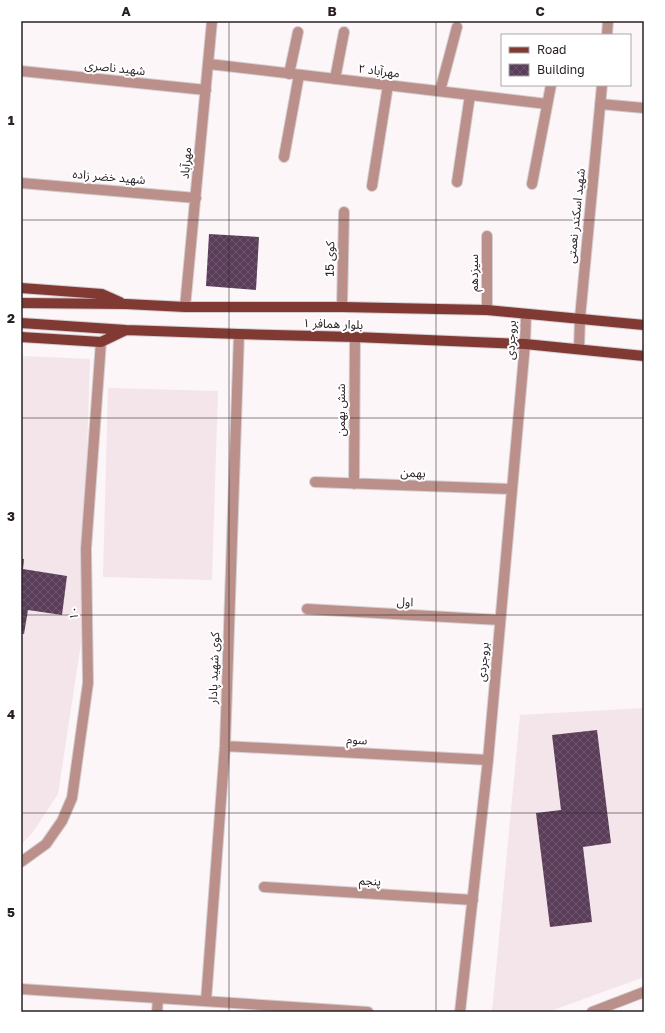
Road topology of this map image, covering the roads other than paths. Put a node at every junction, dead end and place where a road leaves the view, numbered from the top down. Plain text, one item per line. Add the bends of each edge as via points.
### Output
1 (212, 21) edge
2 (608, 21) edge
3 (457, 27) dead end
4 (298, 32) dead end
5 (344, 32) dead end
6 (607, 34) edge
7 (209, 64) junction
8 (21, 72) edge
9 (294, 74) junction
10 (335, 79) junction
11 (388, 85) junction
12 (551, 86) edge
13 (602, 86) edge
14 (206, 90) junction
15 (440, 91) junction
16 (470, 94) junction
17 (547, 104) junction
18 (600, 104) junction
19 (644, 108) edge
20 (284, 157) dead end
21 (457, 182) dead end
22 (21, 183) edge
23 (532, 184) dead end
24 (372, 186) dead end
25 (196, 198) junction
26 (344, 212) dead end
27 (487, 236) dead end
28 (21, 288) edge
29 (21, 303) edge
30 (126, 304) junction
31 (185, 307) junction
32 (342, 307) junction
33 (487, 310) junction
34 (526, 314) junction
35 (580, 318) junction
36 (21, 323) edge
37 (644, 325) edge
38 (126, 330) junction
39 (239, 334) junction
40 (21, 337) edge
41 (355, 337) junction
42 (101, 342) junction
43 (525, 344) junction
44 (579, 349) junction
45 (644, 356) edge
46 (314, 482) dead end
47 (354, 484) junction
48 (511, 489) junction
49 (307, 609) dead end
50 (500, 620) junction
51 (225, 746) junction
52 (488, 760) junction
53 (21, 862) edge
54 (264, 887) dead end
55 (473, 900) junction
56 (21, 989) edge
57 (644, 992) edge
58 (158, 998) junction
59 (206, 1001) junction
60 (156, 1012) edge
61 (368, 1012) edge
62 (460, 1012) edge
63 (592, 1012) edge

1 - 7 street, مهرآباد
2 - 6 street
3 - 15 street
4 - 9 street
5 - 10 street
7 - 9 street, مهرآباد ۲
7 - 14 street, مهرآباد
8 - 14 street, شهید ناصری
9 - 10 street, مهرآباد ۲
9 - 20 street
10 - 11 street, مهرآباد ۲
11 - 15 street, مهرآباد ۲
11 - 24 street
12 - 17 street
13 - 18 street, شهید اسکندر نعمتی
14 - 25 street, مهرآباد
15 - 16 street, مهرآباد ۲
16 - 17 street, مهرآباد ۲
16 - 21 street
17 - 23 street
18 - 19 street
18 - 35 street, شهید اسکندر نعمتی
22 - 25 street, شهید خضر زاده
25 - 31 street, مهرآباد
26 - 32 street, کوی 15
27 - 33 street, سیزدهم
28 - 30 main road via 102,294
29 - 30 main road, بلوار همافر ۱
30 - 31 main road, بلوار همافر ۱
31 - 32 main road, بلوار همافر ۱
32 - 33 main road, بلوار همافر ۱
33 - 34 main road, بلوار همافر ۱
34 - 35 main road, بلوار همافر ۱
34 - 43 street, بروجردی
35 - 37 main road, بلوار همافر ۱
35 - 44 street, شهید اسکندر نعمتی
36 - 38 main road, بلوار همافر ۱
38 - 39 main road, بلوار همافر ۱
38 - 42 main road
39 - 41 main road, بلوار همافر ۱
39 - 51 street, کوی شهید پادار
40 - 42 main road
41 - 43 main road, بلوار همافر ۱
41 - 47 street, شش بهمن
42 - 53 street, ۱۰ via 86,549 88,683 72,798 62,821 46,844
43 - 44 main road, بلوار همافر ۱
43 - 48 street, بروجردی
44 - 45 main road, بلوار همافر ۱
46 - 47 street, بهمن
47 - 48 street, بهمن
48 - 50 street, بروجردی
49 - 50 street, اول
50 - 52 street, بروجردی
51 - 52 street, سوم
51 - 59 street, کوی شهید پادار
52 - 55 street, بروجردی
54 - 55 street, پنجم
55 - 62 street, بروجردی
56 - 58 street
57 - 63 street
58 - 59 street
58 - 60 street
59 - 61 street

